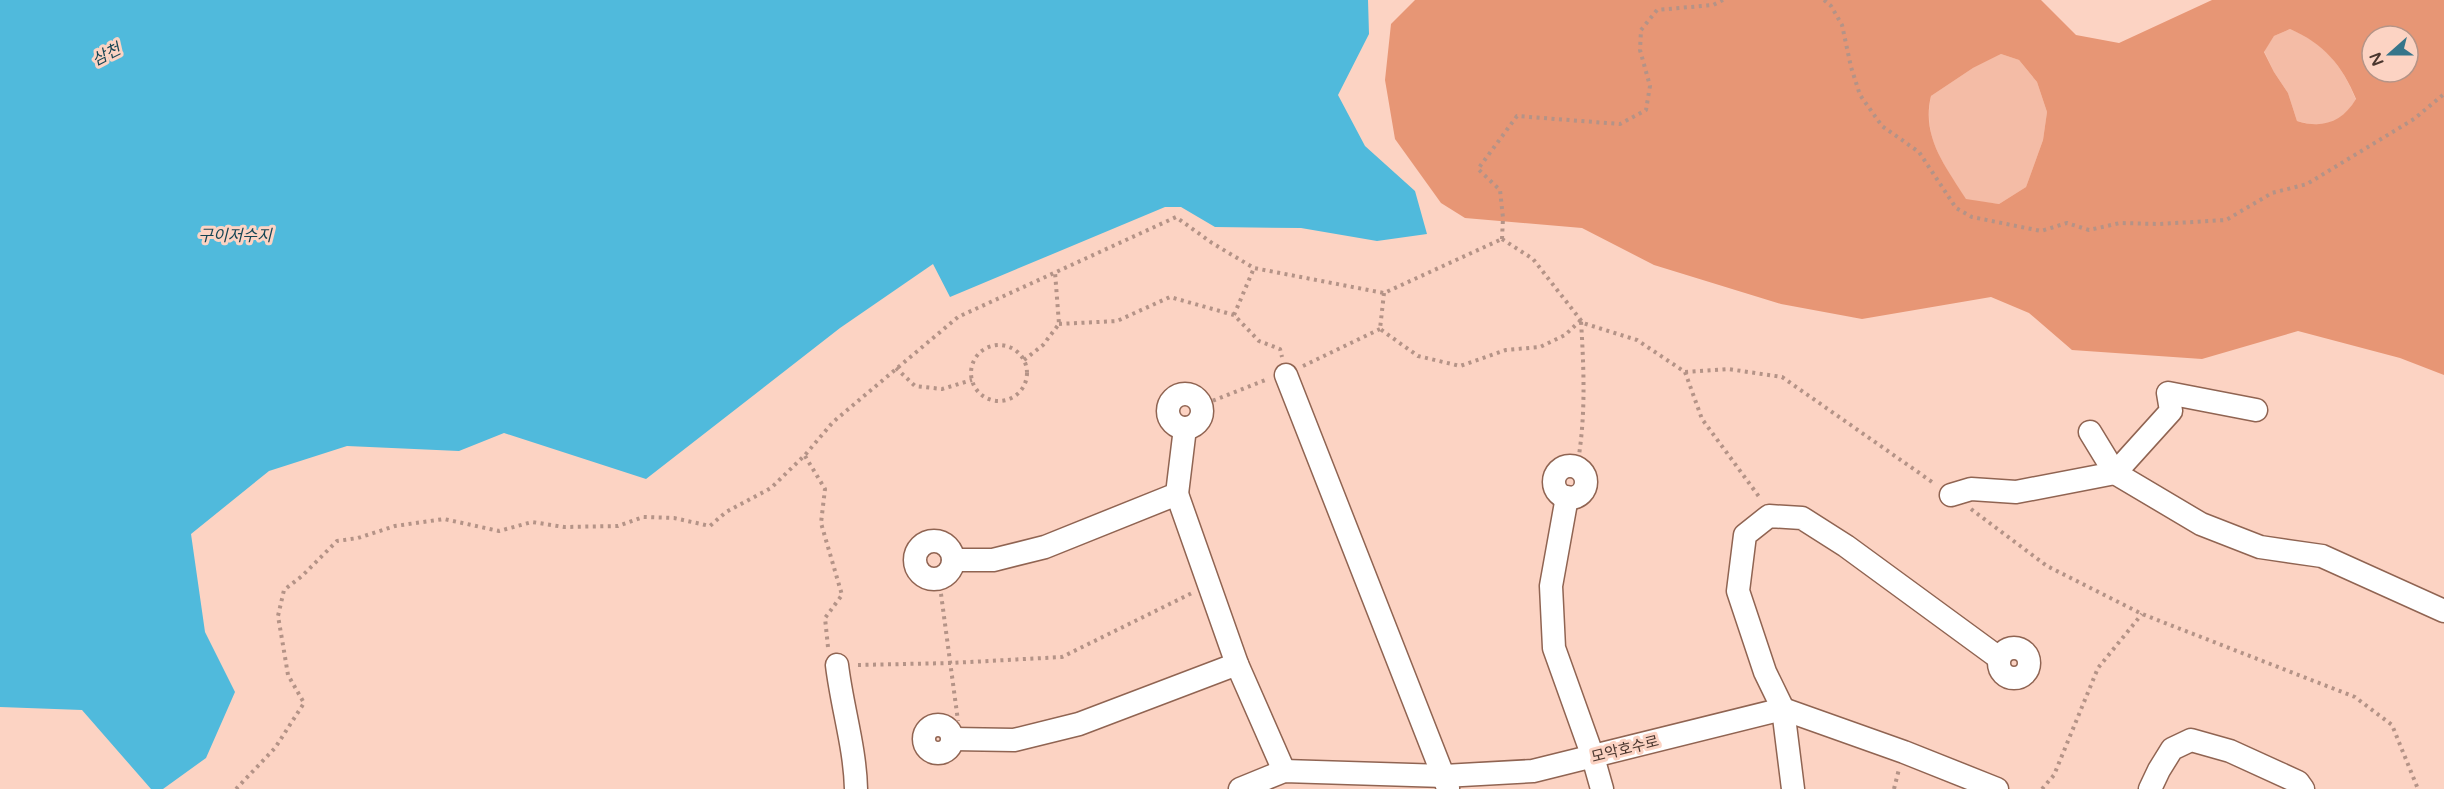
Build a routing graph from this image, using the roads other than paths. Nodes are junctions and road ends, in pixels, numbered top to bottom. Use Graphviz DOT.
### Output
graph roads {
  1 [pos="1286,375"];
  2 [pos="2256,410"];
  3 [pos="1185,428"];
  4 [pos="2090,432"];
  5 [pos="1577,467"];
  6 [pos="2115,472"];
  7 [pos="1177,494"];
  8 [pos="1951,495"];
  9 [pos="953,560"];
  10 [pos="2444,611"];
  11 [pos="1999,658"];
  12 [pos="1237,664"];
  13 [pos="837,665"];
  14 [pos="1783,709"];
  15 [pos="956,740"];
  16 [pos="1593,758"];
  17 [pos="1284,771"];
  18 [pos="1446,782"];
  19 [pos="856,789"];
  20 [pos="1240,789"];
  21 [pos="1602,789"];
  22 [pos="1792,789"];
  23 [pos="1997,789"];
  24 [pos="2150,789"];
  25 [pos="2303,789"];
  1 -- 18 [label="street"];
  2 -- 6 [label="street"];
  3 -- 3 [label="street"];
  3 -- 7 [label="street"];
  4 -- 6 [label="street"];
  5 -- 16 [label="street"];
  6 -- 8 [label="street"];
  6 -- 10 [label="street"];
  7 -- 9 [label="street"];
  7 -- 12 [label="street"];
  9 -- 9 [label="street"];
  11 -- 14 [label="street"];
  12 -- 15 [label="street"];
  12 -- 17 [label="street"];
  13 -- 19 [label="street"];
  14 -- 16 [label="street, 모악호수로"];
  14 -- 22 [label="street"];
  14 -- 23 [label="street"];
  16 -- 18 [label="street, 모악호수로"];
  16 -- 21 [label="street"];
  17 -- 18 [label="street, 모악호수로"];
  17 -- 20 [label="street, 모악호수로"];
  24 -- 25 [label="street"];
}
